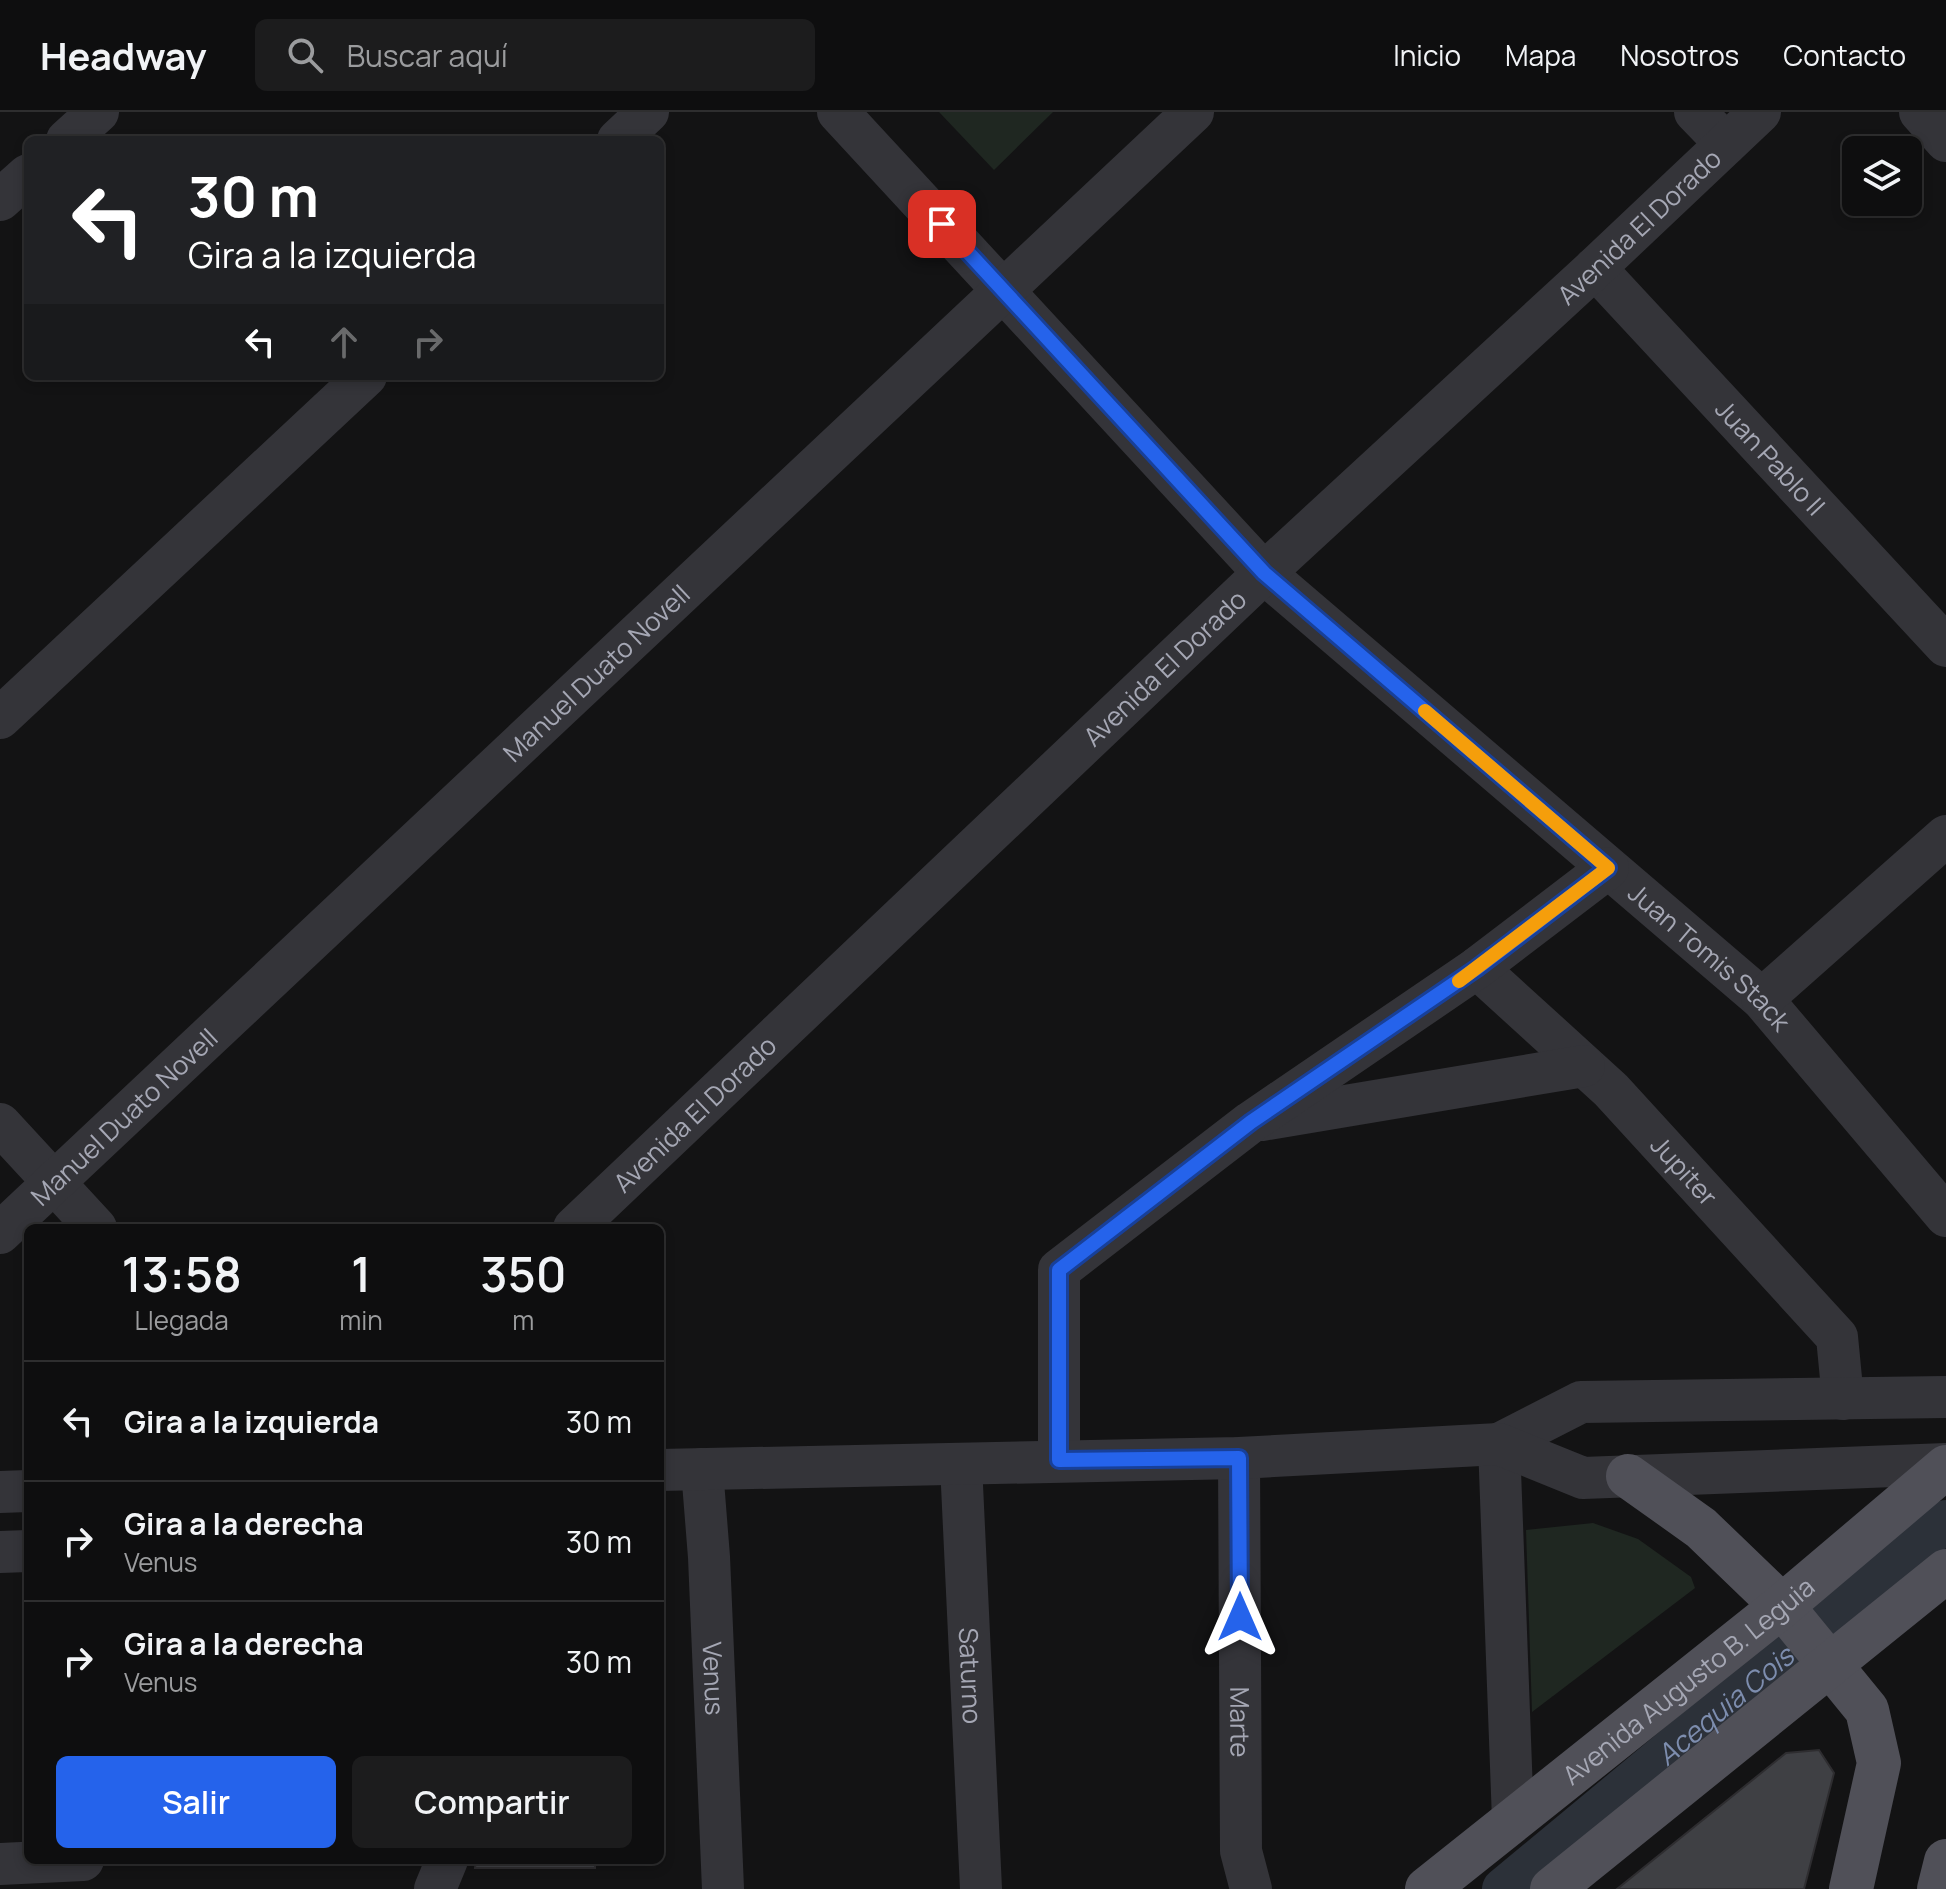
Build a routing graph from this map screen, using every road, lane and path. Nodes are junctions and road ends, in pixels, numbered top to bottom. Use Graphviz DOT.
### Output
graph roads {
  1 [pos="98,112"];
  2 [pos="648,112"];
  3 [pos="838,112"];
  4 [pos="1193,112"];
  5 [pos="1695,112"];
  6 [pos="1760,112"];
  7 [pos="1920,112"];
  8 [pos="71,136"];
  9 [pos="622,136"];
  10 [pos="1946,141"];
  11 [pos="1726,144"];
  12 [pos="24,179"];
  13 [pos="0,200"];
  14 [pos="1595,268"];
  15 [pos="1004,291"];
  16 [pos="362,380"];
  17 [pos="1264,573"];
  18 [pos="1946,646"];
  19 [pos="0,718"];
  20 [pos="1946,836"];
  21 [pos="1608,868"];
  22 [pos="1477,968"];
  23 [pos="1762,999"];
  24 [pos="1584,1066"];
  25 [pos="1251,1122"];
  26 [pos="0,1124"];
  27 [pos="54,1182"];
  28 [pos="1946,1216"];
  29 [pos="92,1224"];
  30 [pos="578,1224"];
  31 [pos="0,1233"];
  32 [pos="1946,1397"];
  33 [pos="1843,1399"];
  34 [pos="1499,1444"];
  35 [pos="1239,1458"];
  36 [pos="1059,1460"];
  37 [pos="961,1464"];
  38 [pos="1946,1465"];
  39 [pos="702,1469"];
  40 [pos="664,1470"];
  41 [pos="1628,1476"];
  42 [pos="24,1491"];
  43 [pos="0,1492"];
  44 [pos="24,1551"];
  45 [pos="0,1552"];
  46 [pos="1946,1571"];
  47 [pos="1783,1607"];
  48 [pos="1829,1664"];
  49 [pos="1513,1820"];
  50 [pos="1946,1861"];
  51 [pos="24,1863"];
  52 [pos="0,1864"];
  53 [pos="445,1864"];
  54 [pos="435,1889"];
  55 [pos="723,1889"];
  56 [pos="981,1889"];
  57 [pos="1251,1889"];
  58 [pos="1427,1889"];
  59 [pos="1552,1889"];
  60 [pos="1851,1889"];
  61 [pos="1939,1889"];
  1 -- 8 [label="street"];
  2 -- 9 [label="street"];
  3 -- 15 [label="street, Juan Tomis Stack"];
  4 -- 15 [label="street, Manuel Duato Novell"];
  5 -- 11 [label="street"];
  6 -- 11 [label="street, Avenida El Dorado"];
  7 -- 10 [label="street"];
  11 -- 14 [label="street, Avenida El Dorado"];
  12 -- 13 [label="street"];
  14 -- 17 [label="street, Avenida El Dorado"];
  14 -- 18 [label="street, Juan Pablo II"];
  15 -- 17 [label="street, Juan Tomis Stack"];
  15 -- 27 [label="street, Manuel Duato Novell"];
  16 -- 19 [label="street"];
  17 -- 21 [label="street, Juan Tomis Stack"];
  17 -- 30 [label="street, Avenida El Dorado"];
  20 -- 23 [label="street"];
  21 -- 22 [label="street"];
  21 -- 23 [label="street, Juan Tomis Stack"];
  22 -- 24 [label="street, Jupiter"];
  22 -- 25 [label="street"];
  23 -- 28 [label="street, Juan Tomis Stack"];
  24 -- 25 [label="street"];
  24 -- 33 [label="street, Jupiter"];
  25 -- 36 [label="street"];
  26 -- 27 [label="street"];
  27 -- 29 [label="street"];
  27 -- 31 [label="street, Manuel Duato Novell"];
  32 -- 33 [label="street"];
  33 -- 34 [label="street"];
  34 -- 35 [label="street"];
  34 -- 41 [label="street"];
  34 -- 49 [label="street"];
  35 -- 36 [label="street"];
  35 -- 57 [label="street, Marte"];
  36 -- 37 [label="street"];
  37 -- 39 [label="street"];
  37 -- 56 [label="street, Saturno"];
  38 -- 41 [label="street"];
  38 -- 47 [label="main road, Avenida Augusto B. Leguia"];
  39 -- 40 [label="street"];
  39 -- 55 [label="street, Venus"];
  41 -- 47 [label="main road"];
  42 -- 43 [label="street"];
  44 -- 45 [label="street"];
  46 -- 48 [label="main road"];
  47 -- 48 [label="main road"];
  47 -- 49 [label="main road, Avenida Augusto B. Leguia"];
  48 -- 59 [label="main road"];
  48 -- 60 [label="main road"];
  49 -- 58 [label="main road, Avenida Augusto B. Leguia"];
  50 -- 61 [label="main road"];
  51 -- 52 [label="street"];
  53 -- 54 [label="street"];
}
